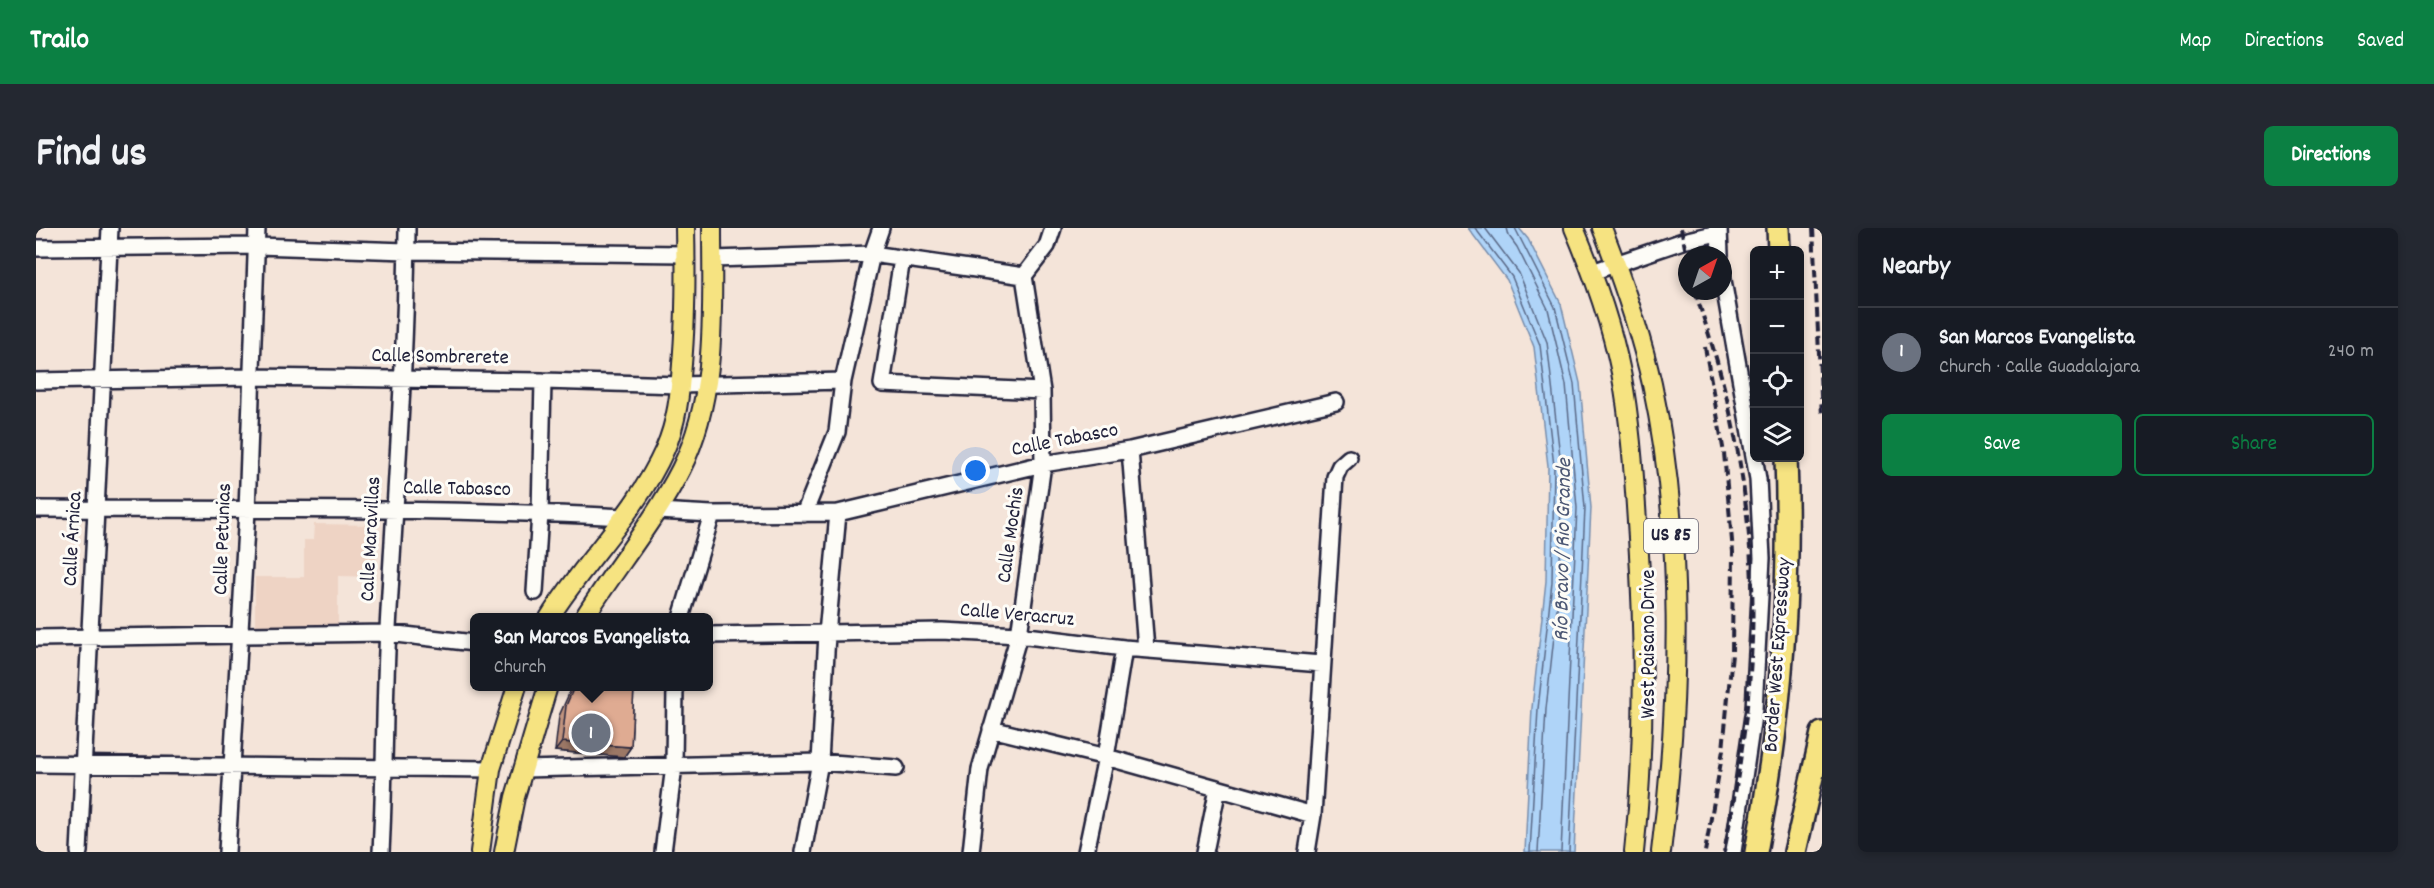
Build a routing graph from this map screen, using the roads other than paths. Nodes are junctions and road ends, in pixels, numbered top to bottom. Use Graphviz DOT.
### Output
graph roads {
  1 [pos="110,228"];
  2 [pos="257,228"];
  3 [pos="407,228"];
  4 [pos="685,228"];
  5 [pos="712,228"];
  6 [pos="881,228"];
  7 [pos="1053,228"];
  8 [pos="1574,228"];
  9 [pos="1602,228"];
  10 [pos="1778,228"];
  11 [pos="1718,230"];
  12 [pos="109,246"];
  13 [pos="258,246"];
  14 [pos="1719,246"];
  15 [pos="1779,246"];
  16 [pos="36,248"];
  17 [pos="406,251"];
  18 [pos="686,254"];
  19 [pos="872,254"];
  20 [pos="712,259"];
  21 [pos="902,259"];
  22 [pos="1616,264"];
  23 [pos="1592,272"];
  24 [pos="1024,276"];
  25 [pos="1727,300"];
  26 [pos="250,377"];
  27 [pos="403,379"];
  28 [pos="36,381"];
  29 [pos="104,381"];
  30 [pos="543,381"];
  31 [pos="843,381"];
  32 [pos="707,385"];
  33 [pos="680,386"];
  34 [pos="1042,391"];
  35 [pos="1336,402"];
  36 [pos="1130,450"];
  37 [pos="1350,458"];
  38 [pos="1786,462"];
  39 [pos="1043,464"];
  40 [pos="36,509"];
  41 [pos="96,509"];
  42 [pos="394,509"];
  43 [pos="247,511"];
  44 [pos="657,511"];
  45 [pos="540,513"];
  46 [pos="838,513"];
  47 [pos="712,514"];
  48 [pos="804,514"];
  49 [pos="624,517"];
  50 [pos="536,591"];
  51 [pos="553,613"];
  52 [pos="587,613"];
  53 [pos="682,613"];
  54 [pos="388,633"];
  55 [pos="241,634"];
  56 [pos="827,634"];
  57 [pos="713,635"];
  58 [pos="1019,635"];
  59 [pos="90,636"];
  60 [pos="36,638"];
  61 [pos="470,643"];
  62 [pos="1124,648"];
  63 [pos="1146,649"];
  64 [pos="1322,664"];
  65 [pos="516,691"];
  66 [pos="547,691"];
  67 [pos="675,691"];
  68 [pos="991,729"];
  69 [pos="1822,733"];
  70 [pos="1106,757"];
  71 [pos="820,762"];
  72 [pos="36,764"];
  73 [pos="85,765"];
  74 [pos="233,766"];
  75 [pos="674,766"];
  76 [pos="386,768"];
  77 [pos="896,768"];
  78 [pos="491,769"];
  79 [pos="523,769"];
  80 [pos="1218,788"];
  81 [pos="1312,815"];
  82 [pos="79,852"];
  83 [pos="227,852"];
  84 [pos="381,852"];
  85 [pos="480,852"];
  86 [pos="504,852"];
  87 [pos="663,852"];
  88 [pos="803,852"];
  89 [pos="971,852"];
  90 [pos="1086,852"];
  91 [pos="1205,852"];
  92 [pos="1307,852"];
  93 [pos="1634,852"];
  94 [pos="1661,852"];
  95 [pos="1733,852"];
  96 [pos="1756,852"];
  97 [pos="1795,852"];
  1 -- 12 [label="street, Calle Árnica"];
  2 -- 13 [label="street, Calle Petunias"];
  3 -- 17 [label="street, Calle Maravillas"];
  4 -- 18 [label="main road"];
  5 -- 20 [label="main road"];
  6 -- 19 [label="street"];
  7 -- 24 [label="street"];
  8 -- 23 [label="main road, West Paisano Drive / US 85"];
  9 -- 22 [label="main road, West Paisano Drive / US 85"];
  10 -- 15 [label="highway"];
  11 -- 14 [label="street"];
  11 -- 22 [label="street"];
  12 -- 13 [label="street"];
  12 -- 16 [label="street"];
  12 -- 29 [label="street, Calle Árnica"];
  13 -- 17 [label="street"];
  13 -- 26 [label="street, Calle Petunias"];
  17 -- 18 [label="street"];
  17 -- 27 [label="street, Calle Maravillas"];
  18 -- 33 [label="main road"];
  19 -- 20 [label="street"];
  19 -- 21 [label="street"];
  19 -- 31 [label="street"];
  20 -- 32 [label="main road"];
  21 -- 24 [label="street"];
  21 -- 34 [label="street"];
  22 -- 23 [label="street"];
  22 -- 94 [label="main road, West Paisano Drive / US 85"];
  23 -- 93 [label="main road, West Paisano Drive / US 85"];
  24 -- 34 [label="street, Calle Mochis"];
  25 -- 95 [label="street"];
  26 -- 27 [label="street, Calle Sombrerete"];
  26 -- 29 [label="street, Calle Sombrerete"];
  26 -- 43 [label="street, Calle Petunias"];
  27 -- 30 [label="street, Calle Sombrerete"];
  27 -- 42 [label="street, Calle Maravillas"];
  28 -- 29 [label="street, Calle Sombrerete"];
  29 -- 41 [label="street, Calle Árnica"];
  30 -- 33 [label="street, Calle Sombrerete"];
  30 -- 45 [label="street"];
  31 -- 32 [label="street, Calle Sombrerete"];
  31 -- 48 [label="street"];
  32 -- 33 [label="street, Calle Sombrerete"];
  32 -- 44 [label="main road"];
  33 -- 49 [label="main road"];
  34 -- 39 [label="street, Calle Mochis"];
  35 -- 36 [label="street, Calle Tabasco"];
  36 -- 39 [label="street, Calle Tabasco"];
  36 -- 63 [label="street"];
  37 -- 64 [label="street"];
  38 -- 96 [label="highway, Border West Expressway"];
  39 -- 46 [label="street, Calle Tabasco"];
  39 -- 58 [label="street, Calle Mochis"];
  40 -- 41 [label="street, Calle Tabasco"];
  41 -- 43 [label="street, Calle Tabasco"];
  41 -- 59 [label="street, Calle Árnica"];
  42 -- 43 [label="street, Calle Tabasco"];
  42 -- 45 [label="street, Calle Tabasco"];
  42 -- 54 [label="street, Calle Maravillas"];
  43 -- 55 [label="street, Calle Petunias"];
  44 -- 47 [label="street, Calle Tabasco"];
  44 -- 52 [label="main road"];
  45 -- 49 [label="street, Calle Tabasco"];
  45 -- 50 [label="street"];
  46 -- 48 [label="street, Calle Tabasco"];
  46 -- 56 [label="street"];
  47 -- 48 [label="street, Calle Tabasco"];
  47 -- 53 [label="street"];
  49 -- 51 [label="main road"];
  54 -- 55 [label="street"];
  54 -- 61 [label="street"];
  54 -- 76 [label="street, Calle Maravillas"];
  55 -- 59 [label="street"];
  55 -- 74 [label="street, Calle Petunias"];
  56 -- 57 [label="street, Calle Veracruz"];
  56 -- 58 [label="street, Calle Veracruz"];
  56 -- 71 [label="street"];
  58 -- 62 [label="street, Calle Veracruz"];
  58 -- 68 [label="street, Calle Mochis"];
  59 -- 60 [label="street"];
  59 -- 73 [label="street, Calle Árnica"];
  62 -- 63 [label="street, Calle Veracruz"];
  62 -- 70 [label="street"];
  63 -- 64 [label="street, Calle Veracruz"];
  64 -- 81 [label="street"];
  65 -- 78 [label="main road"];
  66 -- 79 [label="main road"];
  67 -- 75 [label="street"];
  68 -- 70 [label="street"];
  68 -- 89 [label="street, Calle Mochis"];
  69 -- 97 [label="highway"];
  70 -- 80 [label="street"];
  70 -- 90 [label="street"];
  71 -- 75 [label="street"];
  71 -- 77 [label="street"];
  71 -- 88 [label="street"];
  72 -- 73 [label="street"];
  73 -- 74 [label="street"];
  73 -- 82 [label="street, Calle Árnica"];
  74 -- 76 [label="street"];
  74 -- 83 [label="street, Calle Petunias"];
  75 -- 79 [label="street"];
  75 -- 87 [label="street"];
  76 -- 78 [label="street"];
  76 -- 84 [label="street, Calle Maravillas"];
  78 -- 85 [label="main road"];
  79 -- 86 [label="main road"];
  80 -- 81 [label="street"];
  80 -- 91 [label="street"];
  81 -- 92 [label="street"];
}
